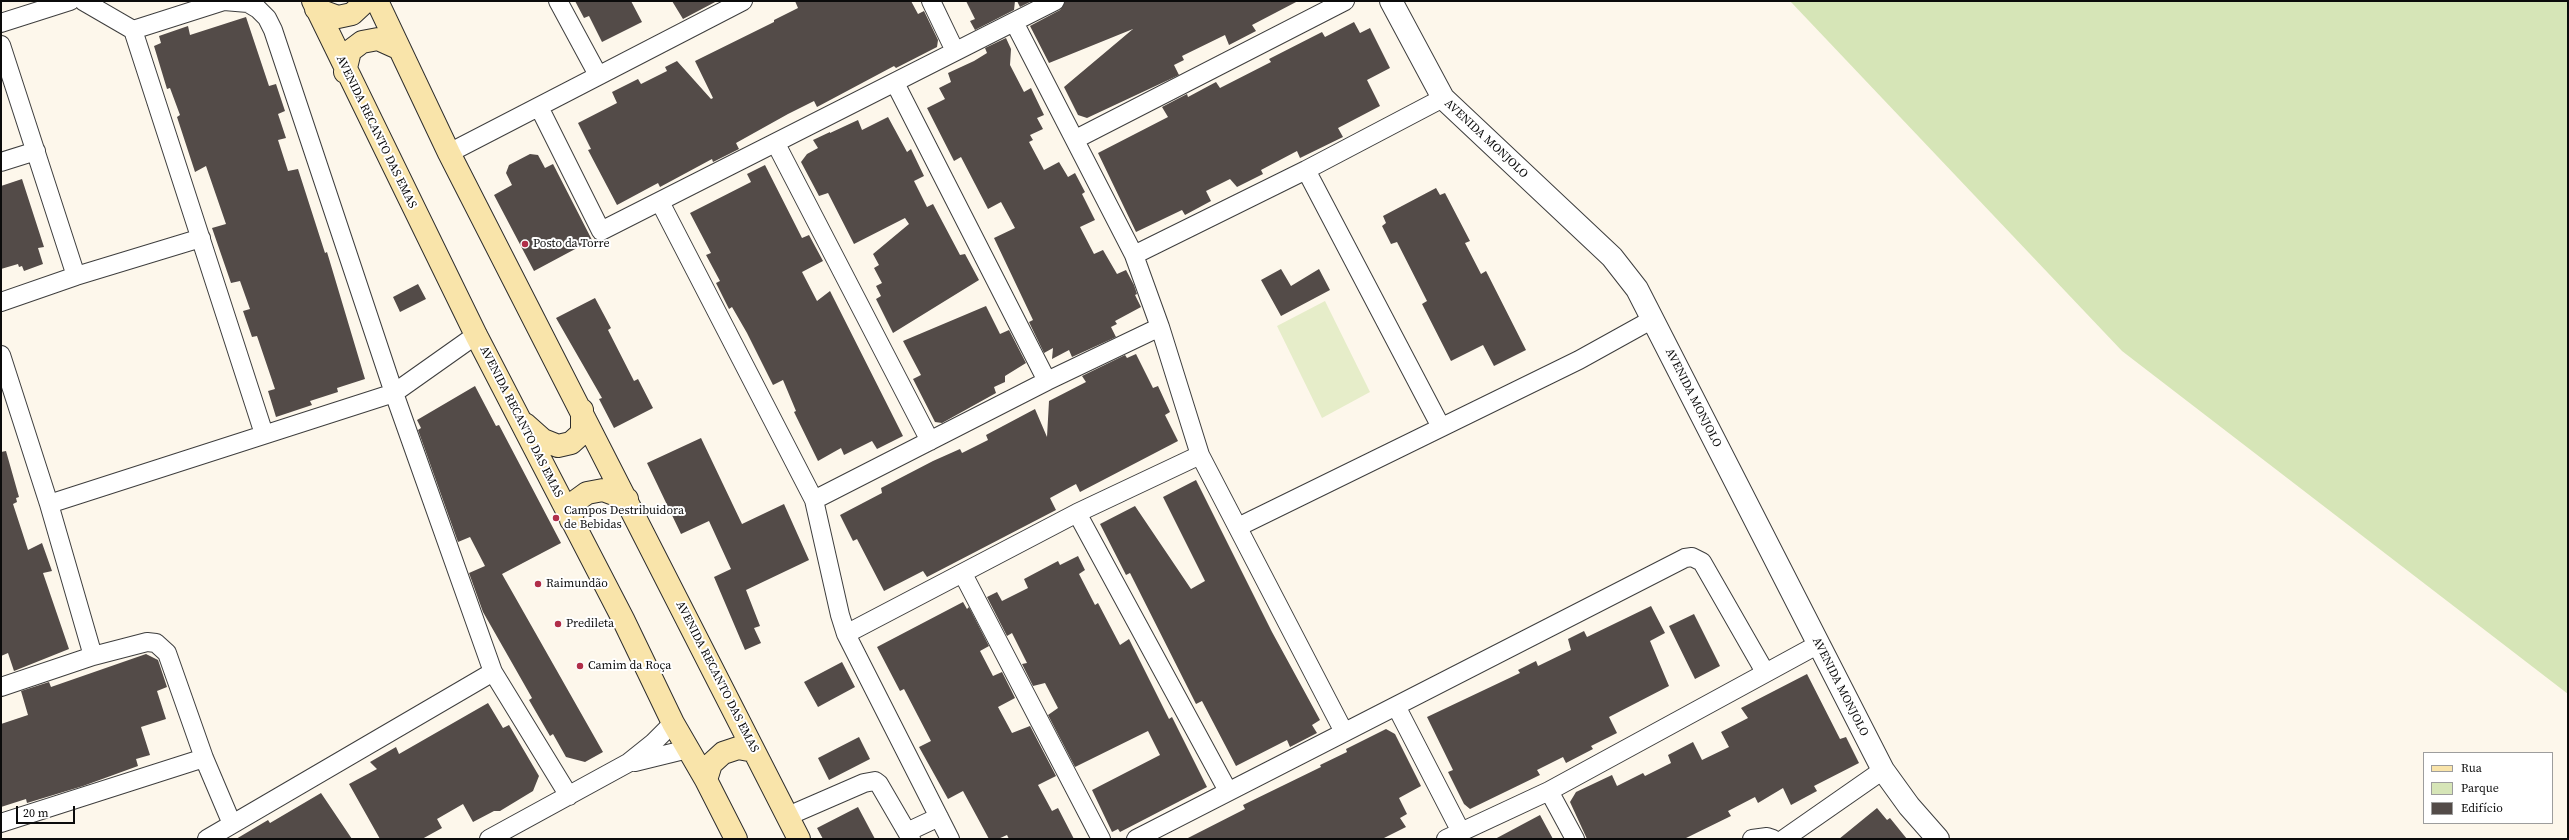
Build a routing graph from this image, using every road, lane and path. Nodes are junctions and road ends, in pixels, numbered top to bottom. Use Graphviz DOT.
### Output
graph roads {
  1 [pos="70,1"];
  2 [pos="83,1"];
  3 [pos="366,1"];
  4 [pos="376,1"];
  5 [pos="558,1"];
  6 [pos="743,1"];
  7 [pos="931,1"];
  8 [pos="1055,1"];
  9 [pos="1345,1"];
  10 [pos="1391,1"];
  11 [pos="314,5"];
  12 [pos="1322,6"];
  13 [pos="1014,22"];
  14 [pos="1,23"];
  15 [pos="133,30"];
  16 [pos="1,45"];
  17 [pos="398,48"];
  18 [pos="954,51"];
  19 [pos="345,72"];
  20 [pos="598,75"];
  21 [pos="895,83"];
  22 [pos="1443,98"];
  23 [pos="539,107"];
  24 [pos="1076,139"];
  25 [pos="776,144"];
  26 [pos="36,151"];
  27 [pos="449,152"];
  28 [pos="1,162"];
  29 [pos="1306,170"];
  30 [pos="660,202"];
  31 [pos="201,238"];
  32 [pos="1134,255"];
  33 [pos="76,276"];
  34 [pos="1,302"];
  35 [pos="1653,319"];
  36 [pos="1160,327"];
  37 [pos="476,335"];
  38 [pos="1,355"];
  39 [pos="1047,381"];
  40 [pos="394,393"];
  41 [pos="582,410"];
  42 [pos="519,420"];
  43 [pos="1441,427"];
  44 [pos="264,434"];
  45 [pos="930,441"];
  46 [pos="1200,455"];
  47 [pos="627,499"];
  48 [pos="814,500"];
  49 [pos="49,504"];
  50 [pos="1077,513"];
  51 [pos="571,520"];
  52 [pos="1238,528"];
  53 [pos="964,574"];
  54 [pos="846,634"];
  55 [pos="1817,645"];
  56 [pos="93,656"];
  57 [pos="493,672"];
  58 [pos="1765,672"];
  59 [pos="1,687"];
  60 [pos="1396,706"];
  61 [pos="673,723"];
  62 [pos="1344,732"];
  63 [pos="688,749"];
  64 [pos="754,751"];
  65 [pos="204,758"];
  66 [pos="628,763"];
  67 [pos="1882,770"];
  68 [pos="706,780"];
  69 [pos="1228,791"];
  70 [pos="1549,791"];
  71 [pos="569,796"];
  72 [pos="788,816"];
  73 [pos="939,817"];
  74 [pos="1,823"];
  75 [pos="232,824"];
  76 [pos="1453,835"];
  77 [pos="909,836"];
  78 [pos="496,837"];
  79 [pos="207,839"];
  80 [pos="736,839"];
  81 [pos="800,839"];
  82 [pos="950,839"];
  83 [pos="1101,839"];
  84 [pos="1136,839"];
  85 [pos="1574,839"];
  86 [pos="1752,839"];
  87 [pos="1773,839"];
  88 [pos="1784,839"];
  89 [pos="1938,839"];
  1 -- 14 [label="street"];
  2 -- 15 [label="street"];
  3 -- 11 [label="main road"];
  4 -- 17 [label="main road, AVENIDA RECANTO DAS EMAS"];
  5 -- 20 [label="street"];
  6 -- 20 [label="street"];
  7 -- 18 [label="street"];
  8 -- 13 [label="street"];
  9 -- 12 [label="street"];
  10 -- 22 [label="street, AVENIDA MONJOLO"];
  11 -- 19 [label="main road, AVENIDA RECANTO DAS EMAS"];
  12 -- 24 [label="street"];
  13 -- 18 [label="street"];
  13 -- 24 [label="street"];
  15 -- 31 [label="street"];
  15 -- 40 [label="street"];
  16 -- 26 [label="street"];
  17 -- 19 [label="main road"];
  17 -- 27 [label="main road, AVENIDA RECANTO DAS EMAS"];
  18 -- 21 [label="street"];
  19 -- 37 [label="main road, AVENIDA RECANTO DAS EMAS"];
  20 -- 23 [label="street"];
  21 -- 25 [label="street"];
  21 -- 39 [label="street"];
  22 -- 29 [label="street"];
  22 -- 35 [label="street, AVENIDA MONJOLO"];
  23 -- 27 [label="street"];
  23 -- 30 [label="street"];
  24 -- 32 [label="street"];
  25 -- 30 [label="street"];
  25 -- 45 [label="street"];
  26 -- 28 [label="street"];
  26 -- 33 [label="street"];
  27 -- 41 [label="main road, AVENIDA RECANTO DAS EMAS"];
  29 -- 32 [label="street"];
  29 -- 43 [label="street"];
  30 -- 48 [label="street"];
  31 -- 33 [label="street"];
  31 -- 44 [label="street"];
  32 -- 36 [label="street"];
  33 -- 34 [label="street"];
  35 -- 43 [label="street"];
  35 -- 55 [label="street, AVENIDA MONJOLO"];
  36 -- 39 [label="street"];
  36 -- 46 [label="street"];
  37 -- 40 [label="street"];
  37 -- 42 [label="main road, AVENIDA RECANTO DAS EMAS"];
  38 -- 49 [label="street"];
  39 -- 45 [label="street"];
  40 -- 44 [label="street"];
  40 -- 57 [label="street"];
  41 -- 42 [label="main road"];
  41 -- 47 [label="main road, AVENIDA RECANTO DAS EMAS"];
  42 -- 51 [label="main road, AVENIDA RECANTO DAS EMAS"];
  43 -- 52 [label="street"];
  44 -- 49 [label="street"];
  45 -- 48 [label="street"];
  46 -- 50 [label="street"];
  46 -- 52 [label="street"];
  47 -- 51 [label="main road"];
  47 -- 64 [label="main road, AVENIDA RECANTO DAS EMAS"];
  48 -- 54 [label="street"];
  49 -- 56 [label="street"];
  50 -- 53 [label="street"];
  50 -- 69 [label="street"];
  51 -- 61 [label="main road, AVENIDA RECANTO DAS EMAS"];
  52 -- 62 [label="street"];
  53 -- 54 [label="street"];
  53 -- 83 [label="street"];
  54 -- 73 [label="street"];
  55 -- 58 [label="street"];
  55 -- 67 [label="street, AVENIDA MONJOLO"];
  56 -- 59 [label="street"];
  56 -- 65 [label="street"];
  57 -- 71 [label="street"];
  57 -- 75 [label="street"];
  58 -- 60 [label="street"];
  58 -- 70 [label="street"];
  60 -- 62 [label="street"];
  60 -- 76 [label="street"];
  61 -- 63 [label="main road, AVENIDA RECANTO DAS EMAS"];
  61 -- 66 [label="street"];
  62 -- 69 [label="street"];
  63 -- 66 [label="street"];
  63 -- 68 [label="main road, AVENIDA RECANTO DAS EMAS"];
  64 -- 68 [label="main road"];
  64 -- 72 [label="main road, AVENIDA RECANTO DAS EMAS"];
  65 -- 74 [label="street"];
  65 -- 75 [label="street"];
  66 -- 71 [label="street"];
  67 -- 88 [label="street"];
  67 -- 89 [label="street, AVENIDA MONJOLO"];
  68 -- 80 [label="main road, AVENIDA RECANTO DAS EMAS"];
  69 -- 84 [label="street"];
  70 -- 76 [label="street"];
  70 -- 85 [label="street"];
  71 -- 78 [label="street"];
  72 -- 77 [label="street"];
  72 -- 81 [label="main road, AVENIDA RECANTO DAS EMAS"];
  73 -- 77 [label="street"];
  73 -- 82 [label="street"];
  75 -- 79 [label="street"];
  86 -- 87 [label="street"];
}
